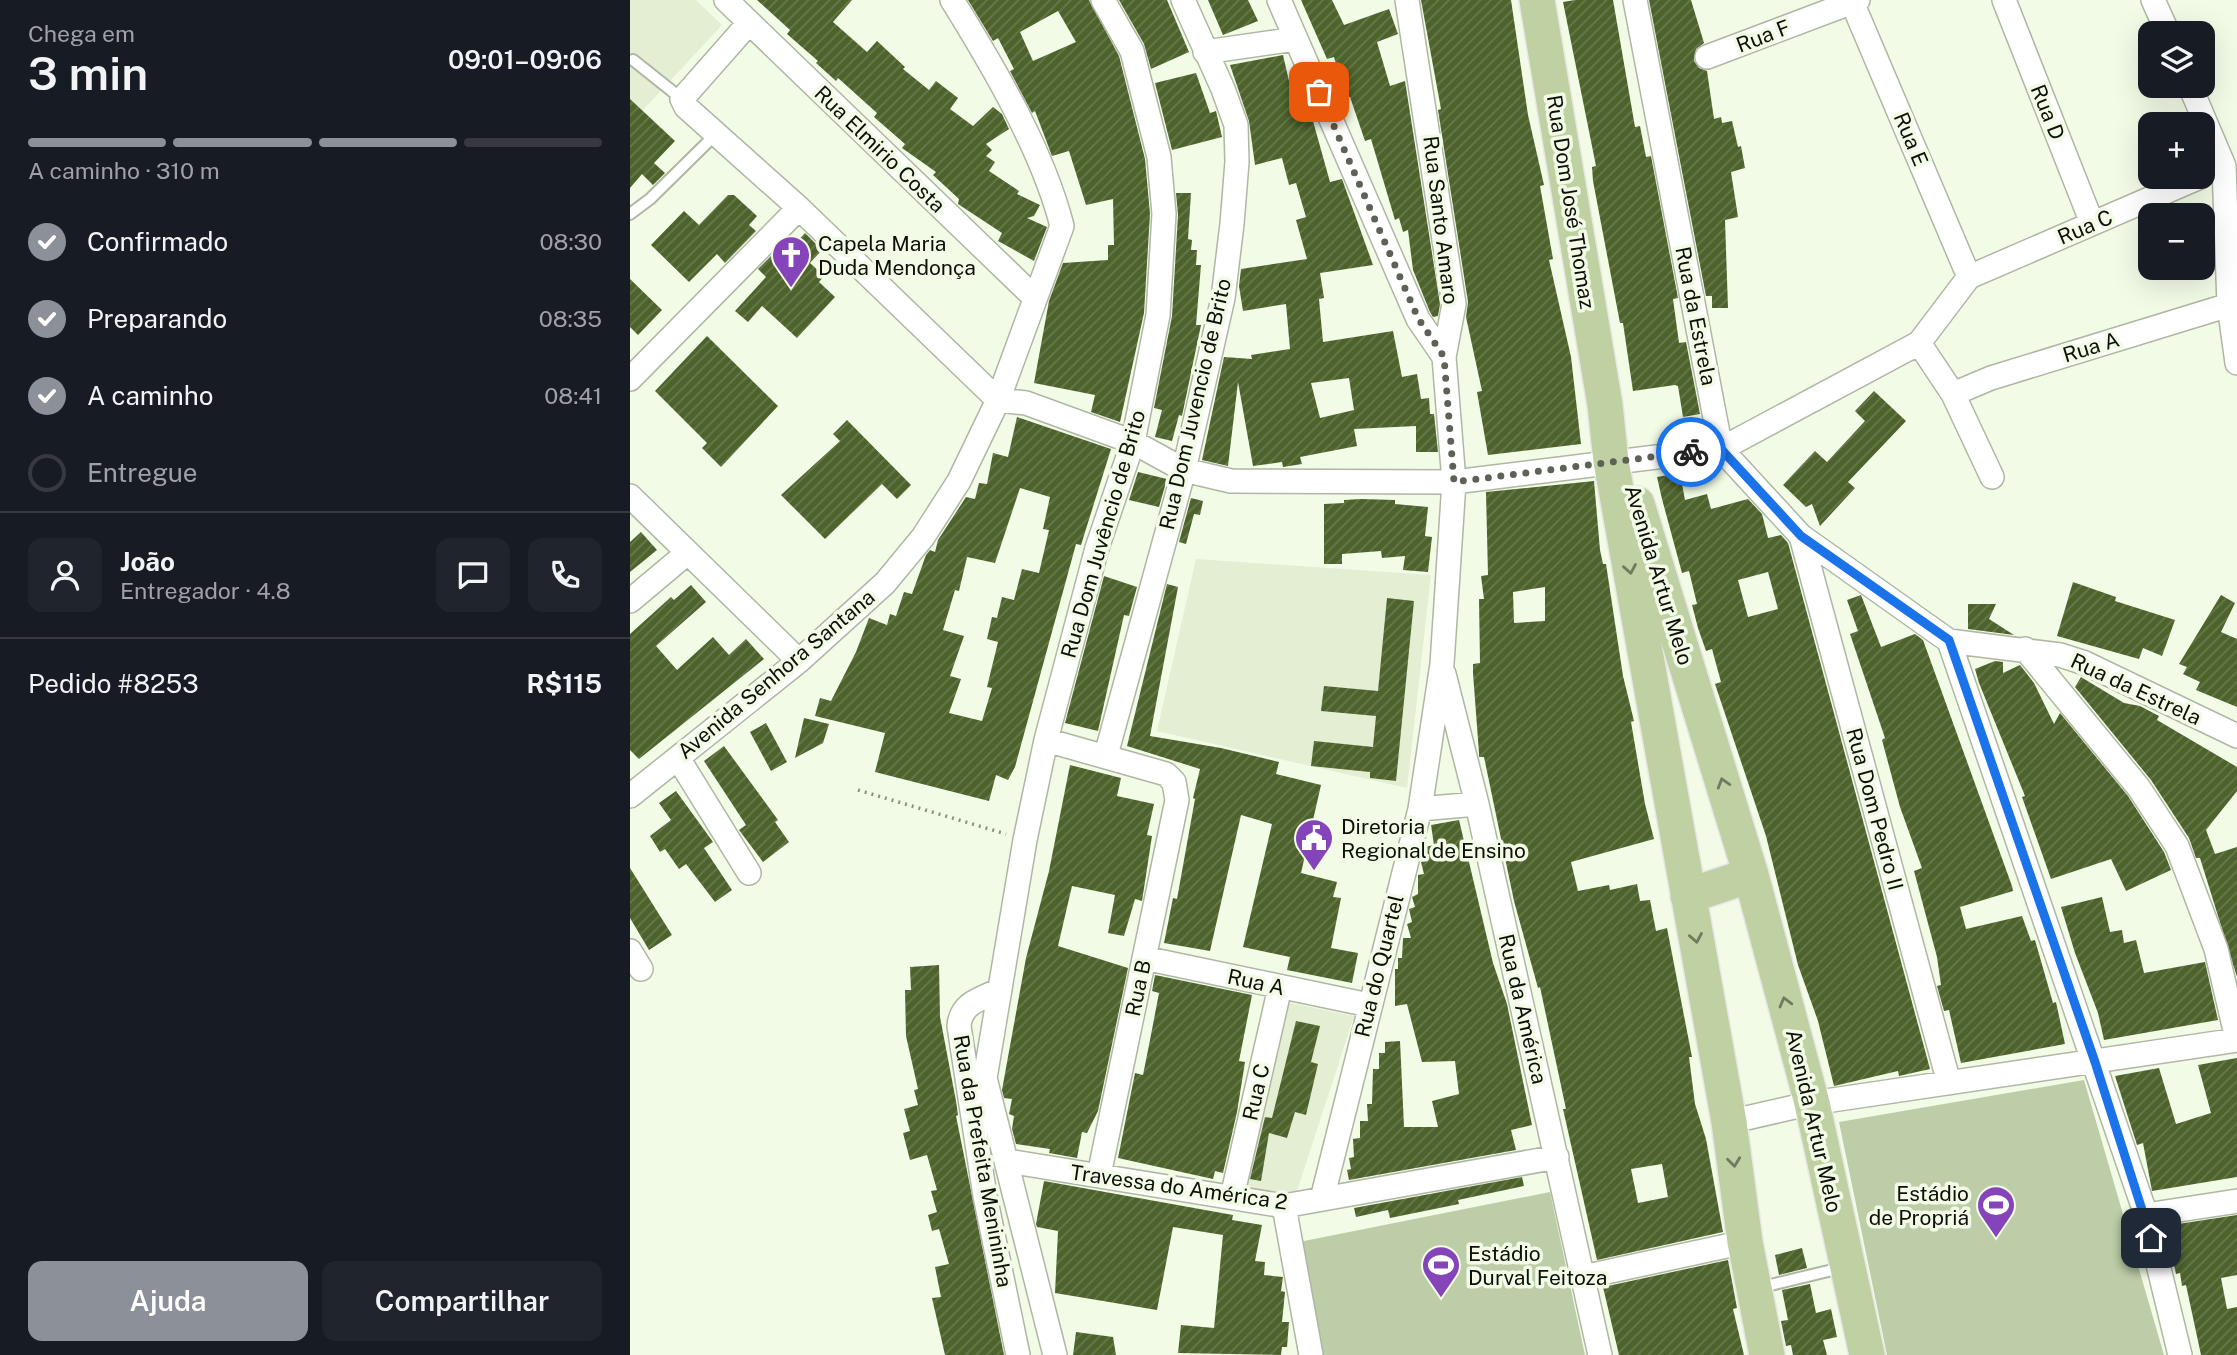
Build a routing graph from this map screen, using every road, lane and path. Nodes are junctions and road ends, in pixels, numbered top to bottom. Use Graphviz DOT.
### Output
graph roads {
  1 [pos="726,0"];
  2 [pos="952,0"];
  3 [pos="1103,0"];
  4 [pos="1183,0"];
  5 [pos="1279,0"];
  6 [pos="1407,0"];
  7 [pos="1537,0"];
  8 [pos="1635,0"];
  9 [pos="2004,0"];
  10 [pos="2153,0"];
  11 [pos="1855,1"];
  12 [pos="2163,21"];
  13 [pos="749,23"];
  14 [pos="1296,39"];
  15 [pos="1205,52"];
  16 [pos="1707,57"];
  17 [pos="633,60"];
  18 [pos="682,99"];
  19 [pos="717,134"];
  20 [pos="2172,189"];
  21 [pos="2212,189"];
  22 [pos="799,208"];
  23 [pos="630,214"];
  24 [pos="2092,223"];
  25 [pos="1969,277"];
  26 [pos="1035,298"];
  27 [pos="2230,305"];
  28 [pos="1919,343"];
  29 [pos="1444,357"];
  30 [pos="2237,363"];
  31 [pos="630,379"];
  32 [pos="1953,394"];
  33 [pos="998,400"];
  34 [pos="1605,405"];
  35 [pos="1133,442"];
  36 [pos="1721,449"];
  37 [pos="1617,461"];
  38 [pos="1184,471"];
  39 [pos="1992,477"];
  40 [pos="1454,482"];
  41 [pos="630,496"];
  42 [pos="1801,536"];
  43 [pos="686,554"];
  44 [pos="630,601"];
  45 [pos="1949,640"];
  46 [pos="2025,649"];
  47 [pos="799,661"];
  48 [pos="1442,664"];
  49 [pos="2237,736"];
  50 [pos="1046,740"];
  51 [pos="1106,755"];
  52 [pos="678,758"];
  53 [pos="858,790"];
  54 [pos="630,796"];
  55 [pos="1477,804"];
  56 [pos="1420,809"];
  57 [pos="1025,839"];
  58 [pos="749,873"];
  59 [pos="1751,874"];
  60 [pos="1688,896"];
  61 [pos="1144,958"];
  62 [pos="1280,987"];
  63 [pos="1000,990"];
  64 [pos="1369,1005"];
  65 [pos="2237,1039"];
  66 [pos="2095,1062"];
  67 [pos="975,1081"];
  68 [pos="1949,1083"];
  69 [pos="1812,1103"];
  70 [pos="1729,1122"];
  71 [pos="1557,1157"];
  72 [pos="1008,1161"];
  73 [pos="1098,1175"];
  74 [pos="1233,1197"];
  75 [pos="1322,1199"];
  76 [pos="2237,1201"];
  77 [pos="1284,1206"];
  78 [pos="2146,1215"];
  79 [pos="1745,1242"];
  80 [pos="1848,1266"];
  81 [pos="1583,1277"];
  82 [pos="1754,1289"];
  83 [pos="1018,1355"];
  84 [pos="1055,1355"];
  85 [pos="1311,1355"];
  86 [pos="1600,1355"];
  87 [pos="1767,1355"];
  88 [pos="1867,1355"];
  89 [pos="2180,1355"];
  1 -- 13 [label="street, Rua Elmirio Costa"];
  2 -- 26 [label="street, Avenida Senhora Santana"];
  3 -- 35 [label="street, Rua Dom Juvêncio de Brito"];
  4 -- 15 [label="street, Rua Dom Juvencio de Brito"];
  5 -- 14 [label="street"];
  6 -- 29 [label="street, Rua Santo Amaro"];
  7 -- 34 [label="main road, Rua Dom José Thomaz"];
  8 -- 36 [label="street, Rua da Estrela"];
  9 -- 24 [label="street, Rua D"];
  10 -- 12 [label="street"];
  11 -- 16 [label="street, Rua F"];
  11 -- 25 [label="street, Rua E"];
  13 -- 18 [label="street"];
  13 -- 26 [label="street, Rua Elmirio Costa"];
  14 -- 15 [label="street"];
  14 -- 29 [label="street"];
  15 -- 38 [label="street, Rua Dom Juvencio de Brito"];
  17 -- 18 [label="lane"];
  18 -- 19 [label="street"];
  19 -- 22 [label="street"];
  19 -- 23 [label="lane"];
  20 -- 24 [label="street, Rua C"];
  21 -- 27 [label="street"];
  22 -- 31 [label="street"];
  22 -- 33 [label="street"];
  24 -- 25 [label="street, Rua C"];
  25 -- 28 [label="street"];
  26 -- 33 [label="street, Avenida Senhora Santana"];
  27 -- 30 [label="street"];
  27 -- 32 [label="street, Rua A"];
  28 -- 32 [label="street"];
  28 -- 36 [label="street"];
  29 -- 40 [label="street, Rua Santo Amaro"];
  32 -- 39 [label="street"];
  33 -- 35 [label="street"];
  33 -- 47 [label="street, Avenida Senhora Santana"];
  34 -- 37 [label="main road, Avenida Artur Melo"];
  35 -- 38 [label="street"];
  35 -- 50 [label="street, Rua Dom Juvêncio de Brito"];
  36 -- 37 [label="street"];
  36 -- 42 [label="street, Rua da Estrela"];
  37 -- 40 [label="street"];
  59 -- 37 [label="main road, Avenida Artur Melo, one-way"];
  37 -- 60 [label="main road, Avenida Artur Melo, one-way"];
  38 -- 40 [label="street"];
  38 -- 51 [label="street, Rua Dom Juvencio de Brito"];
  40 -- 48 [label="street, Rua do Quartel"];
  41 -- 43 [label="street"];
  42 -- 45 [label="street, Rua da Estrela"];
  42 -- 68 [label="street, Rua Dom Pedro II"];
  43 -- 44 [label="street"];
  43 -- 47 [label="street"];
  45 -- 46 [label="street, Rua da Estrela"];
  45 -- 66 [label="street"];
  46 -- 49 [label="street, Rua da Estrela"];
  46 -- 65 [label="street"];
  47 -- 52 [label="street, Avenida Senhora Santana"];
  48 -- 55 [label="street, Rua da América"];
  48 -- 56 [label="street, Rua do Quartel"];
  50 -- 51 [label="street"];
  50 -- 57 [label="street, Rua Dom Juvêncio de Brito"];
  51 -- 61 [label="street, Rua B"];
  52 -- 54 [label="street, Avenida Senhora Santana"];
  52 -- 58 [label="street"];
  53 -- 57 [label="path"];
  55 -- 56 [label="street"];
  55 -- 71 [label="street, Rua da América"];
  56 -- 64 [label="street, Rua do Quartel"];
  57 -- 63 [label="street, Rua Dom Juvêncio de Brito"];
  59 -- 60 [label="main road"];
  69 -- 59 [label="main road, Avenida Artur Melo, one-way"];
  60 -- 70 [label="main road, Avenida Artur Melo, one-way"];
  61 -- 62 [label="street, Rua A"];
  61 -- 73 [label="street, Rua B"];
  62 -- 64 [label="street, Rua A"];
  62 -- 74 [label="street, Rua C"];
  63 -- 67 [label="street, Rua Dom Juvêncio de Brito"];
  63 -- 67 [label="street, Rua da Prefeita Menininha"];
  64 -- 75 [label="street, Rua do Quartel"];
  65 -- 66 [label="street"];
  66 -- 68 [label="street"];
  66 -- 78 [label="street"];
  67 -- 72 [label="street"];
  67 -- 83 [label="street, Rua da Prefeita Menininha"];
  68 -- 69 [label="street"];
  69 -- 70 [label="street"];
  69 -- 80 [label="main road, Avenida Artur Melo"];
  70 -- 79 [label="main road, Avenida Artur Melo, one-way"];
  71 -- 75 [label="street, Travessa do América 2"];
  71 -- 81 [label="street, Rua da América"];
  72 -- 73 [label="street, Travessa do América 2"];
  72 -- 84 [label="street"];
  73 -- 74 [label="street, Travessa do América 2"];
  74 -- 77 [label="street, Travessa do América 2"];
  75 -- 77 [label="street, Travessa do América 2"];
  76 -- 78 [label="street"];
  77 -- 85 [label="street"];
  78 -- 89 [label="street"];
  79 -- 81 [label="street"];
  79 -- 82 [label="main road, Avenida Artur Melo"];
  80 -- 82 [label="lane"];
  80 -- 88 [label="main road, Avenida Artur Melo"];
  81 -- 86 [label="street, Rua da América"];
  82 -- 87 [label="main road, Avenida Artur Melo"];
}
